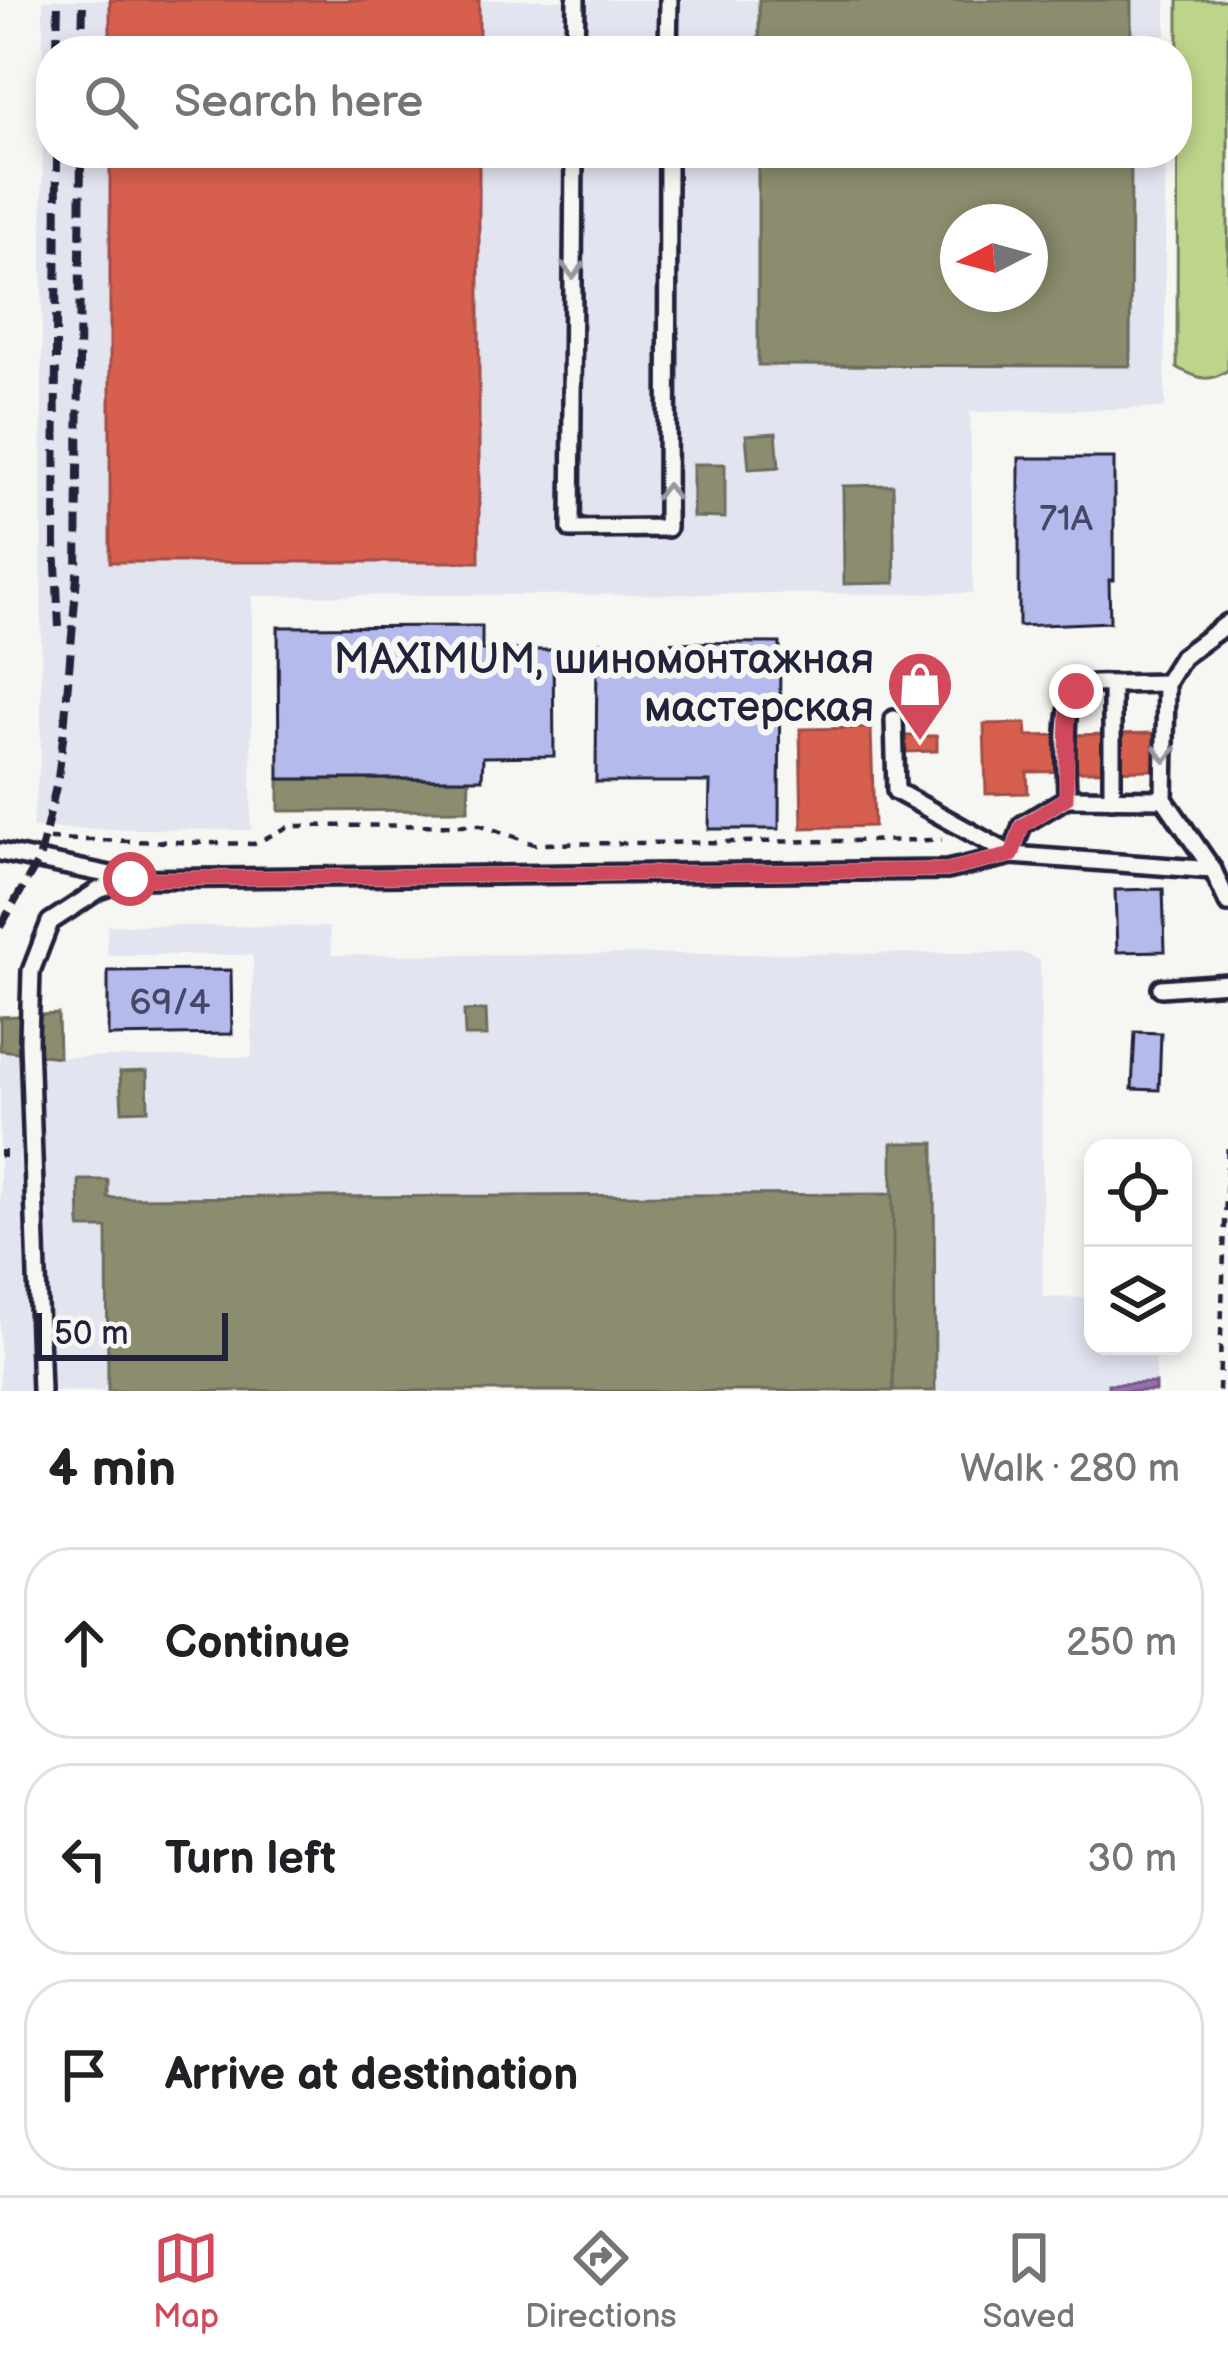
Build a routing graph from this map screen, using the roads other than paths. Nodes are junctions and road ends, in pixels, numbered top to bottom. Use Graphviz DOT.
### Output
graph roads {
  1 [pos="576,0"];
  2 [pos="669,0"];
  3 [pos="575,36"];
  4 [pos="668,36"];
  5 [pos="574,168"];
  6 [pos="668,168"];
  7 [pos="1228,623"];
  8 [pos="1166,683"];
  9 [pos="1112,684"];
  10 [pos="894,719"];
  11 [pos="1066,798"];
  12 [pos="1112,799"];
  13 [pos="1164,800"];
  14 [pos="0,852"];
  15 [pos="1012,855"];
  16 [pos="1213,870"];
  17 [pos="130,879"];
  18 [pos="1228,903"];
  19 [pos="1228,982"];
  20 [pos="1161,988"];
  21 [pos="41,1391"];
  1 -- 3 [label="lane"];
  2 -- 4 [label="lane"];
  5 -- 6 [label="lane, one-way"];
  7 -- 8 [label="lane"];
  8 -- 9 [label="lane"];
  8 -- 13 [label="lane, one-way"];
  9 -- 11 [label="lane"];
  9 -- 12 [label="lane"];
  10 -- 15 [label="lane"];
  11 -- 12 [label="lane"];
  11 -- 15 [label="lane"];
  12 -- 13 [label="lane"];
  13 -- 16 [label="lane"];
  14 -- 17 [label="lane"];
  15 -- 16 [label="lane"];
  15 -- 17 [label="lane"];
  16 -- 18 [label="lane"];
  17 -- 21 [label="lane"];
  19 -- 20 [label="lane"];
}
